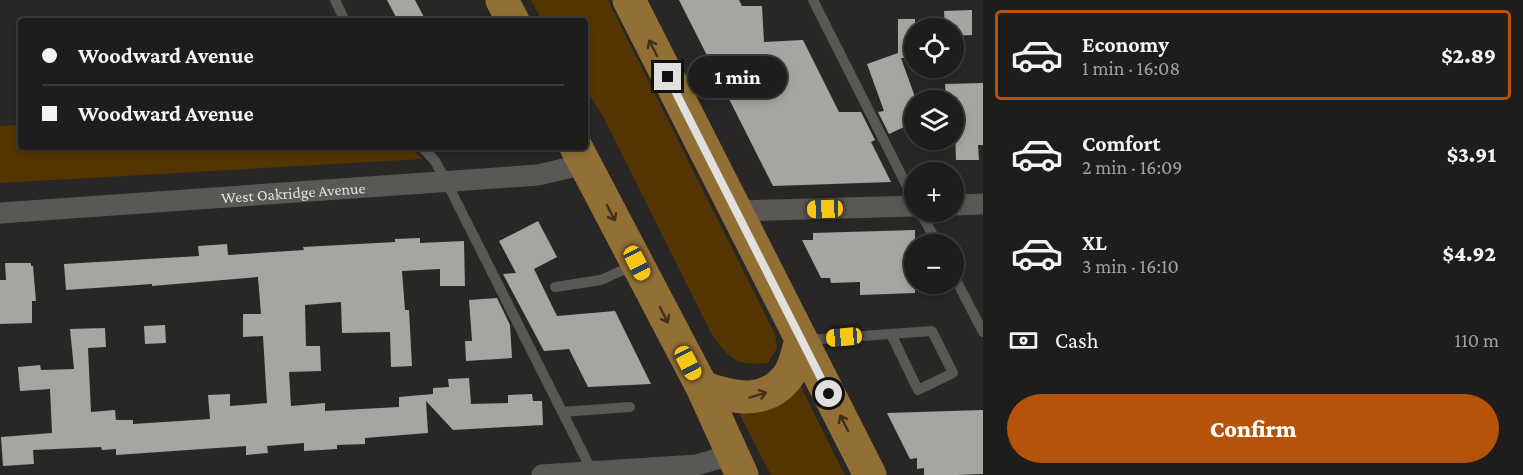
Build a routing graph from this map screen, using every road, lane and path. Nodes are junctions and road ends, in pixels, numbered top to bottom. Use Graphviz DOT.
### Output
graph roads {
  1 [pos="334,0"];
  2 [pos="502,0"];
  3 [pos="629,0"];
  4 [pos="813,0"];
  5 [pos="343,18"];
  6 [pos="511,18"];
  7 [pos="425,150"];
  8 [pos="580,155"];
  9 [pos="904,180"];
  10 [pos="446,181"];
  11 [pos="983,204"];
  12 [pos="964,205"];
  13 [pos="904,206"];
  14 [pos="736,211"];
  15 [pos="0,213"];
  16 [pos="637,263"];
  17 [pos="555,287"];
  18 [pos="963,294"];
  19 [pos="983,332"];
  20 [pos="891,334"];
  21 [pos="801,341"];
  22 [pos="702,387"];
  23 [pos="630,407"];
  24 [pos="562,412"];
  25 [pos="736,465"];
  26 [pos="593,473"];
  27 [pos="542,475"];
  28 [pos="870,475"];
  1 -- 5 [label="lane"];
  2 -- 6 [label="main road"];
  14 -- 3 [label="main road, one-way"];
  4 -- 9 [label="lane"];
  7 -- 10 [label="lane"];
  8 -- 10 [label="street, West Oakridge Avenue"];
  8 -- 16 [label="main road, one-way"];
  10 -- 15 [label="street, West Oakridge Avenue"];
  10 -- 24 [label="lane"];
  11 -- 12 [label="street"];
  13 -- 14 [label="street"];
  14 -- 21 [label="main road"];
  16 -- 17 [label="lane"];
  16 -- 22 [label="main road, one-way"];
  18 -- 19 [label="lane"];
  20 -- 20 [label="lane"];
  20 -- 21 [label="lane"];
  22 -- 21 [label="main road, one-way"];
  28 -- 21 [label="main road, one-way"];
  22 -- 25 [label="main road"];
  23 -- 24 [label="lane"];
  24 -- 26 [label="lane"];
  25 -- 26 [label="street"];
  26 -- 27 [label="street"];
}
